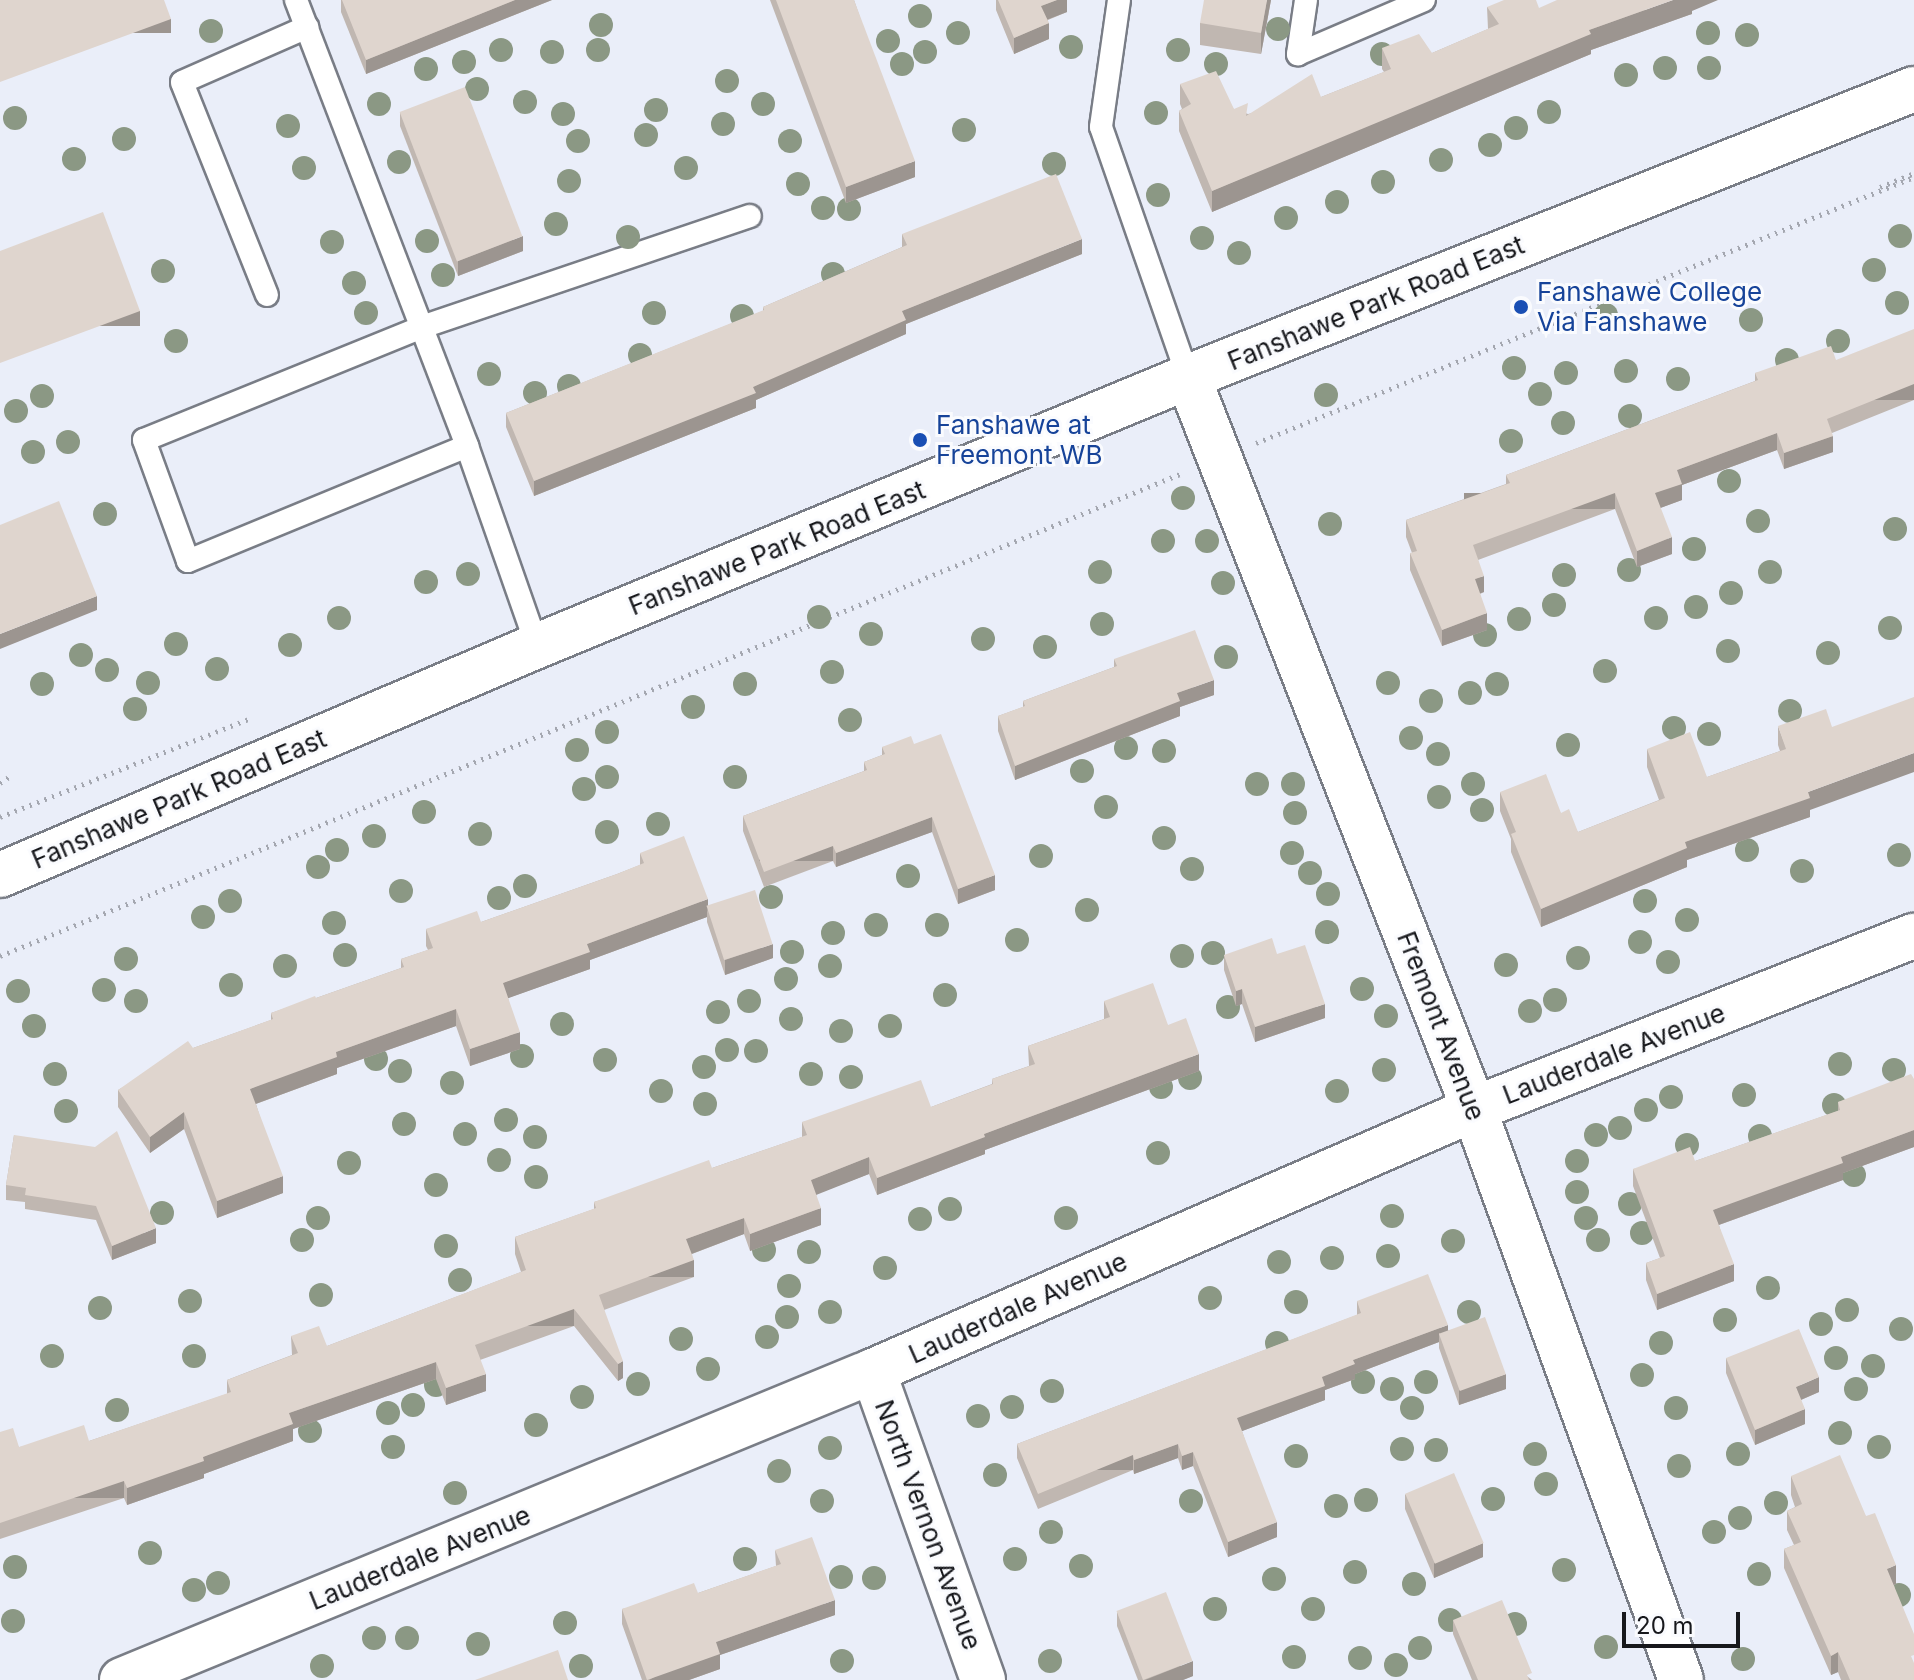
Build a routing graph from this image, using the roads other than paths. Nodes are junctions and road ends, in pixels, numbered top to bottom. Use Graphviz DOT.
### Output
graph roads {
  1 [pos="296,0"];
  2 [pos="1119,0"];
  3 [pos="1306,0"];
  4 [pos="1424,0"];
  5 [pos="307,27"];
  6 [pos="1914,89"];
  7 [pos="750,216"];
  8 [pos="267,295"];
  9 [pos="422,327"];
  10 [pos="1188,377"];
  11 [pos="467,446"];
  12 [pos="537,646"];
  13 [pos="0,875"];
  14 [pos="1914,936"];
  15 [pos="1474,1109"];
  16 [pos="873,1371"];
  17 [pos="216,1662"];
  18 [pos="122,1680"];
  19 [pos="983,1680"];
  20 [pos="1681,1680"];
  1 -- 5 [label="lane"];
  2 -- 10 [label="lane"];
  3 -- 4 [label="lane"];
  5 -- 8 [label="lane"];
  5 -- 9 [label="lane"];
  6 -- 10 [label="street, Fanshawe Park Road East"];
  7 -- 9 [label="lane"];
  9 -- 11 [label="lane"];
  9 -- 11 [label="lane"];
  10 -- 12 [label="street, Fanshawe Park Road East"];
  10 -- 15 [label="street, Fremont Avenue"];
  11 -- 12 [label="lane"];
  12 -- 13 [label="street, Fanshawe Park Road East"];
  14 -- 15 [label="street, Lauderdale Avenue"];
  15 -- 16 [label="street, Lauderdale Avenue"];
  15 -- 20 [label="street, Fremont Avenue"];
  16 -- 17 [label="street, Lauderdale Avenue"];
  16 -- 19 [label="street, North Vernon Avenue"];
  17 -- 18 [label="street, Lauderdale Avenue"];
}
